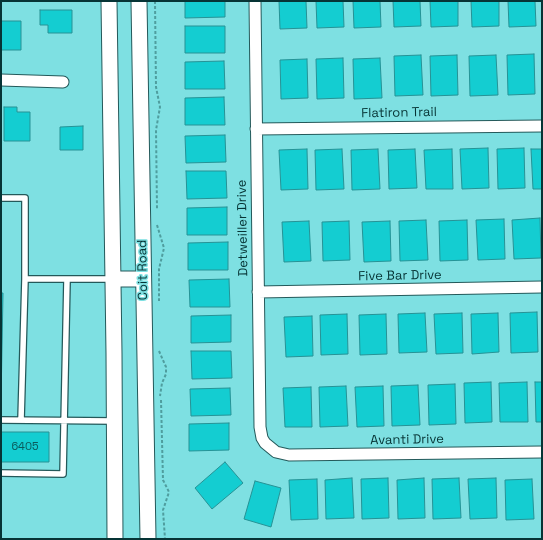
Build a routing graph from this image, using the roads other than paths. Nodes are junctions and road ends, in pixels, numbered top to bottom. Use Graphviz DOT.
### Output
graph roads {
  1 [pos="109,1"];
  2 [pos="139,1"];
  3 [pos="255,1"];
  4 [pos="1,80"];
  5 [pos="63,82"];
  6 [pos="542,126"];
  7 [pos="256,129"];
  8 [pos="1,198"];
  9 [pos="25,279"];
  10 [pos="113,279"];
  11 [pos="143,279"];
  12 [pos="67,280"];
  13 [pos="542,287"];
  14 [pos="258,292"];
  15 [pos="1,420"];
  16 [pos="21,420"];
  17 [pos="64,421"];
  18 [pos="115,421"];
  19 [pos="272,450"];
  20 [pos="542,452"];
  21 [pos="1,473"];
  22 [pos="115,539"];
  23 [pos="148,539"];
  1 -- 10 [label="main road"];
  2 -- 11 [label="main road, Coit Road"];
  3 -- 7 [label="street, Detweiller Drive"];
  4 -- 5 [label="street"];
  6 -- 7 [label="street, Flatiron Trail"];
  7 -- 14 [label="street, Detweiller Drive"];
  8 -- 9 [label="lane"];
  9 -- 12 [label="lane"];
  9 -- 16 [label="lane"];
  10 -- 11 [label="main road"];
  10 -- 12 [label="lane"];
  10 -- 18 [label="main road"];
  11 -- 23 [label="main road, Coit Road"];
  12 -- 17 [label="lane"];
  13 -- 14 [label="street, Five Bar Drive"];
  14 -- 19 [label="street, Detweiller Drive"];
  15 -- 16 [label="lane"];
  16 -- 17 [label="lane"];
  17 -- 18 [label="lane"];
  17 -- 21 [label="lane"];
  18 -- 22 [label="main road"];
  19 -- 20 [label="street, Avanti Drive"];
}
